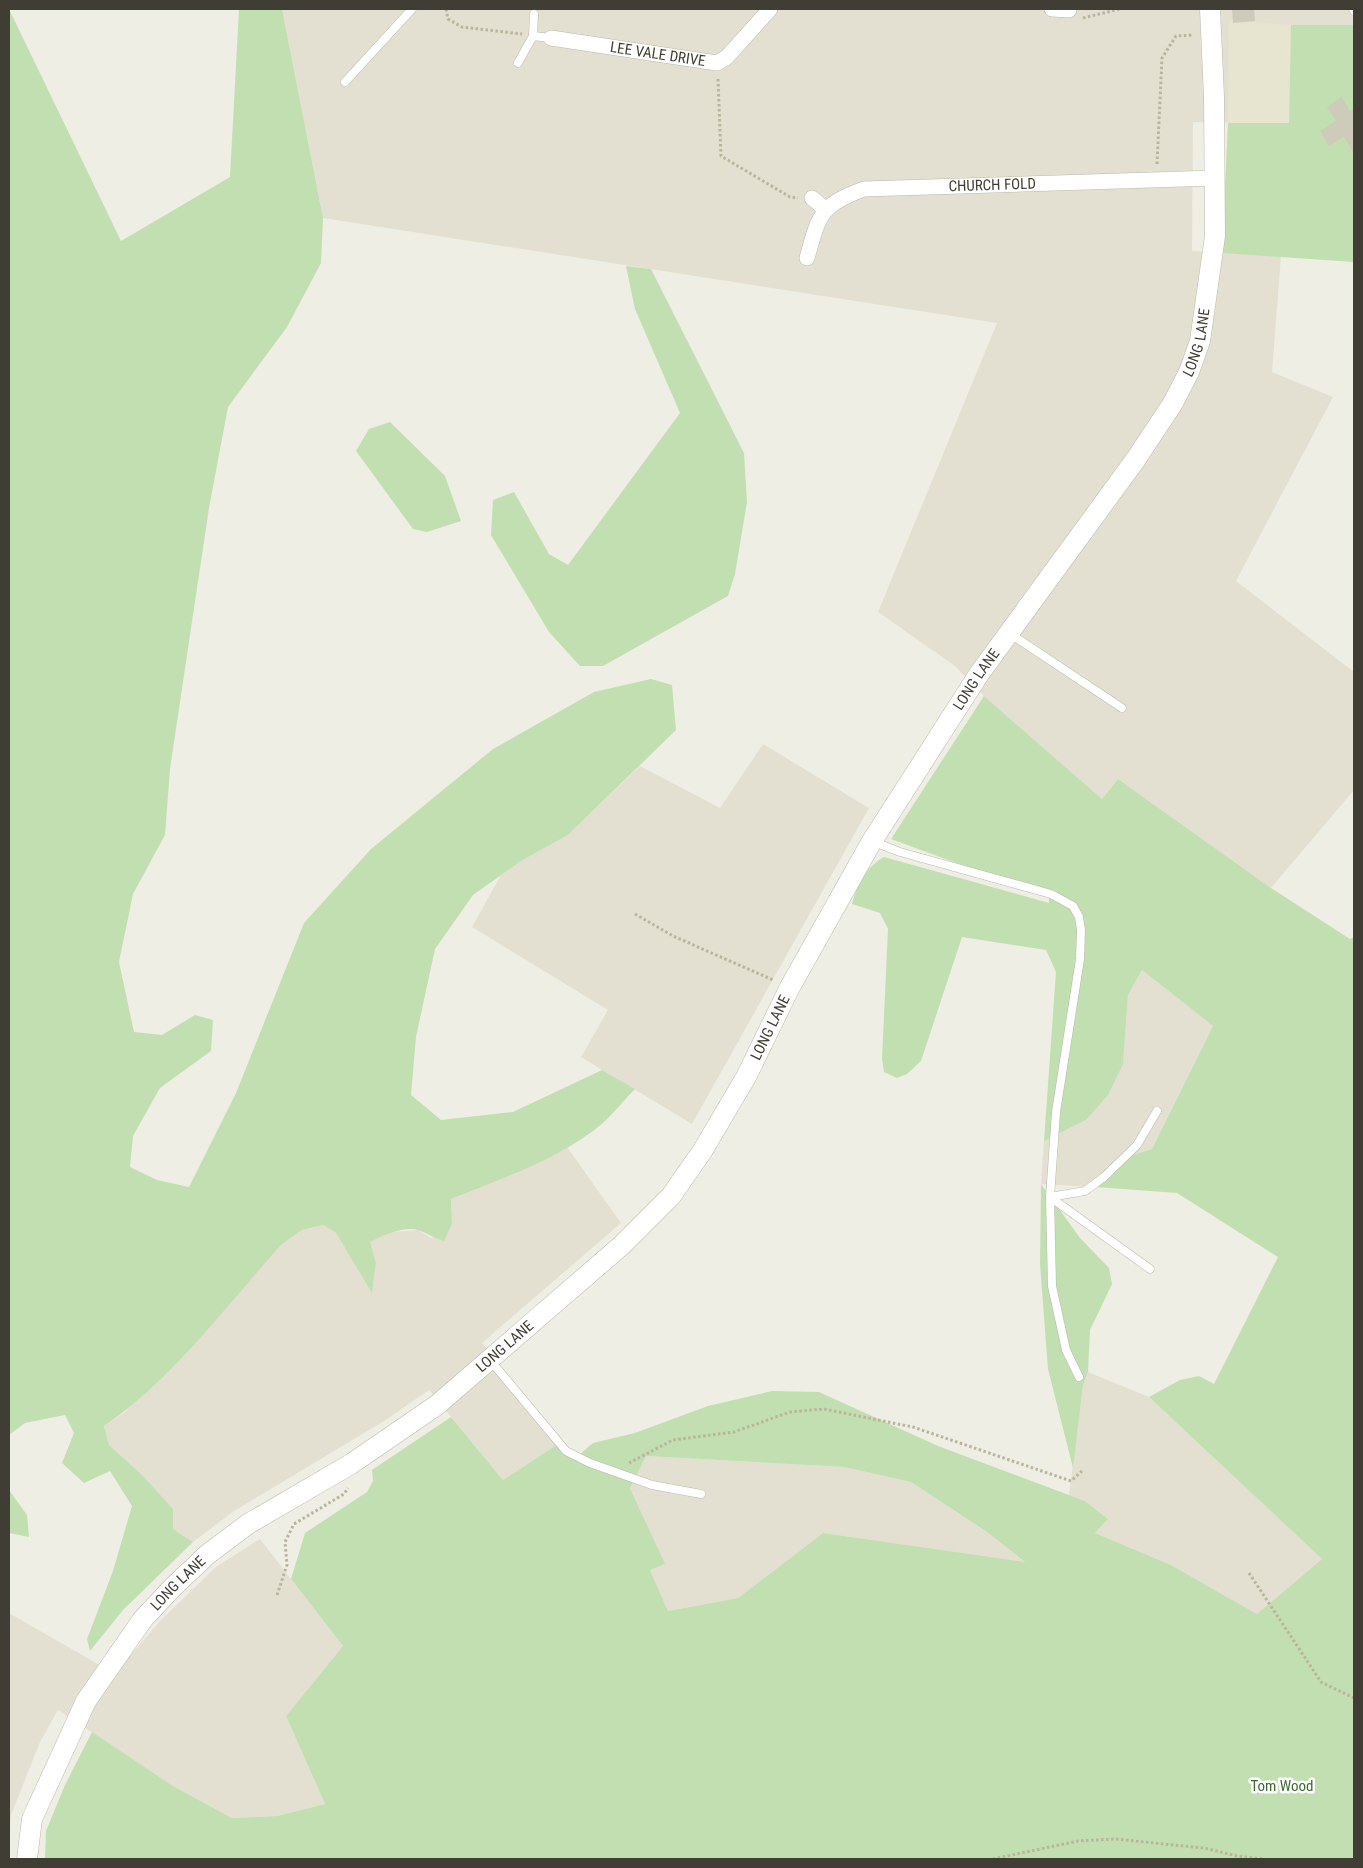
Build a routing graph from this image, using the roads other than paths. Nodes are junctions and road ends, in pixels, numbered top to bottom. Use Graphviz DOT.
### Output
graph roads {
  1 [pos="412,9"];
  2 [pos="770,9"];
  3 [pos="1052,9"];
  4 [pos="1210,9"];
  5 [pos="1069,10"];
  6 [pos="534,14"];
  7 [pos="533,36"];
  8 [pos="551,38"];
  9 [pos="518,63"];
  10 [pos="345,82"];
  11 [pos="1216,178"];
  12 [pos="812,198"];
  13 [pos="825,209"];
  14 [pos="807,258"];
  15 [pos="1009,632"];
  16 [pos="1122,708"];
  17 [pos="872,841"];
  18 [pos="1157,1111"];
  19 [pos="1050,1197"];
  20 [pos="1150,1269"];
  21 [pos="489,1359"];
  22 [pos="1079,1377"];
  23 [pos="701,1494"];
  24 [pos="27,1859"];
  1 -- 10 [label="lane"];
  2 -- 8 [label="street, LEE VALE DRIVE"];
  3 -- 5 [label="street"];
  4 -- 11 [label="street, LONG LANE"];
  6 -- 7 [label="lane"];
  7 -- 8 [label="lane"];
  7 -- 9 [label="lane"];
  11 -- 13 [label="street, CHURCH FOLD"];
  11 -- 15 [label="street, LONG LANE"];
  12 -- 13 [label="street"];
  13 -- 14 [label="street"];
  15 -- 16 [label="lane"];
  15 -- 17 [label="street, LONG LANE"];
  17 -- 19 [label="lane"];
  17 -- 21 [label="street, LONG LANE"];
  18 -- 19 [label="lane"];
  19 -- 20 [label="lane"];
  19 -- 22 [label="lane"];
  21 -- 23 [label="lane"];
  21 -- 24 [label="street, LONG LANE"];
}
